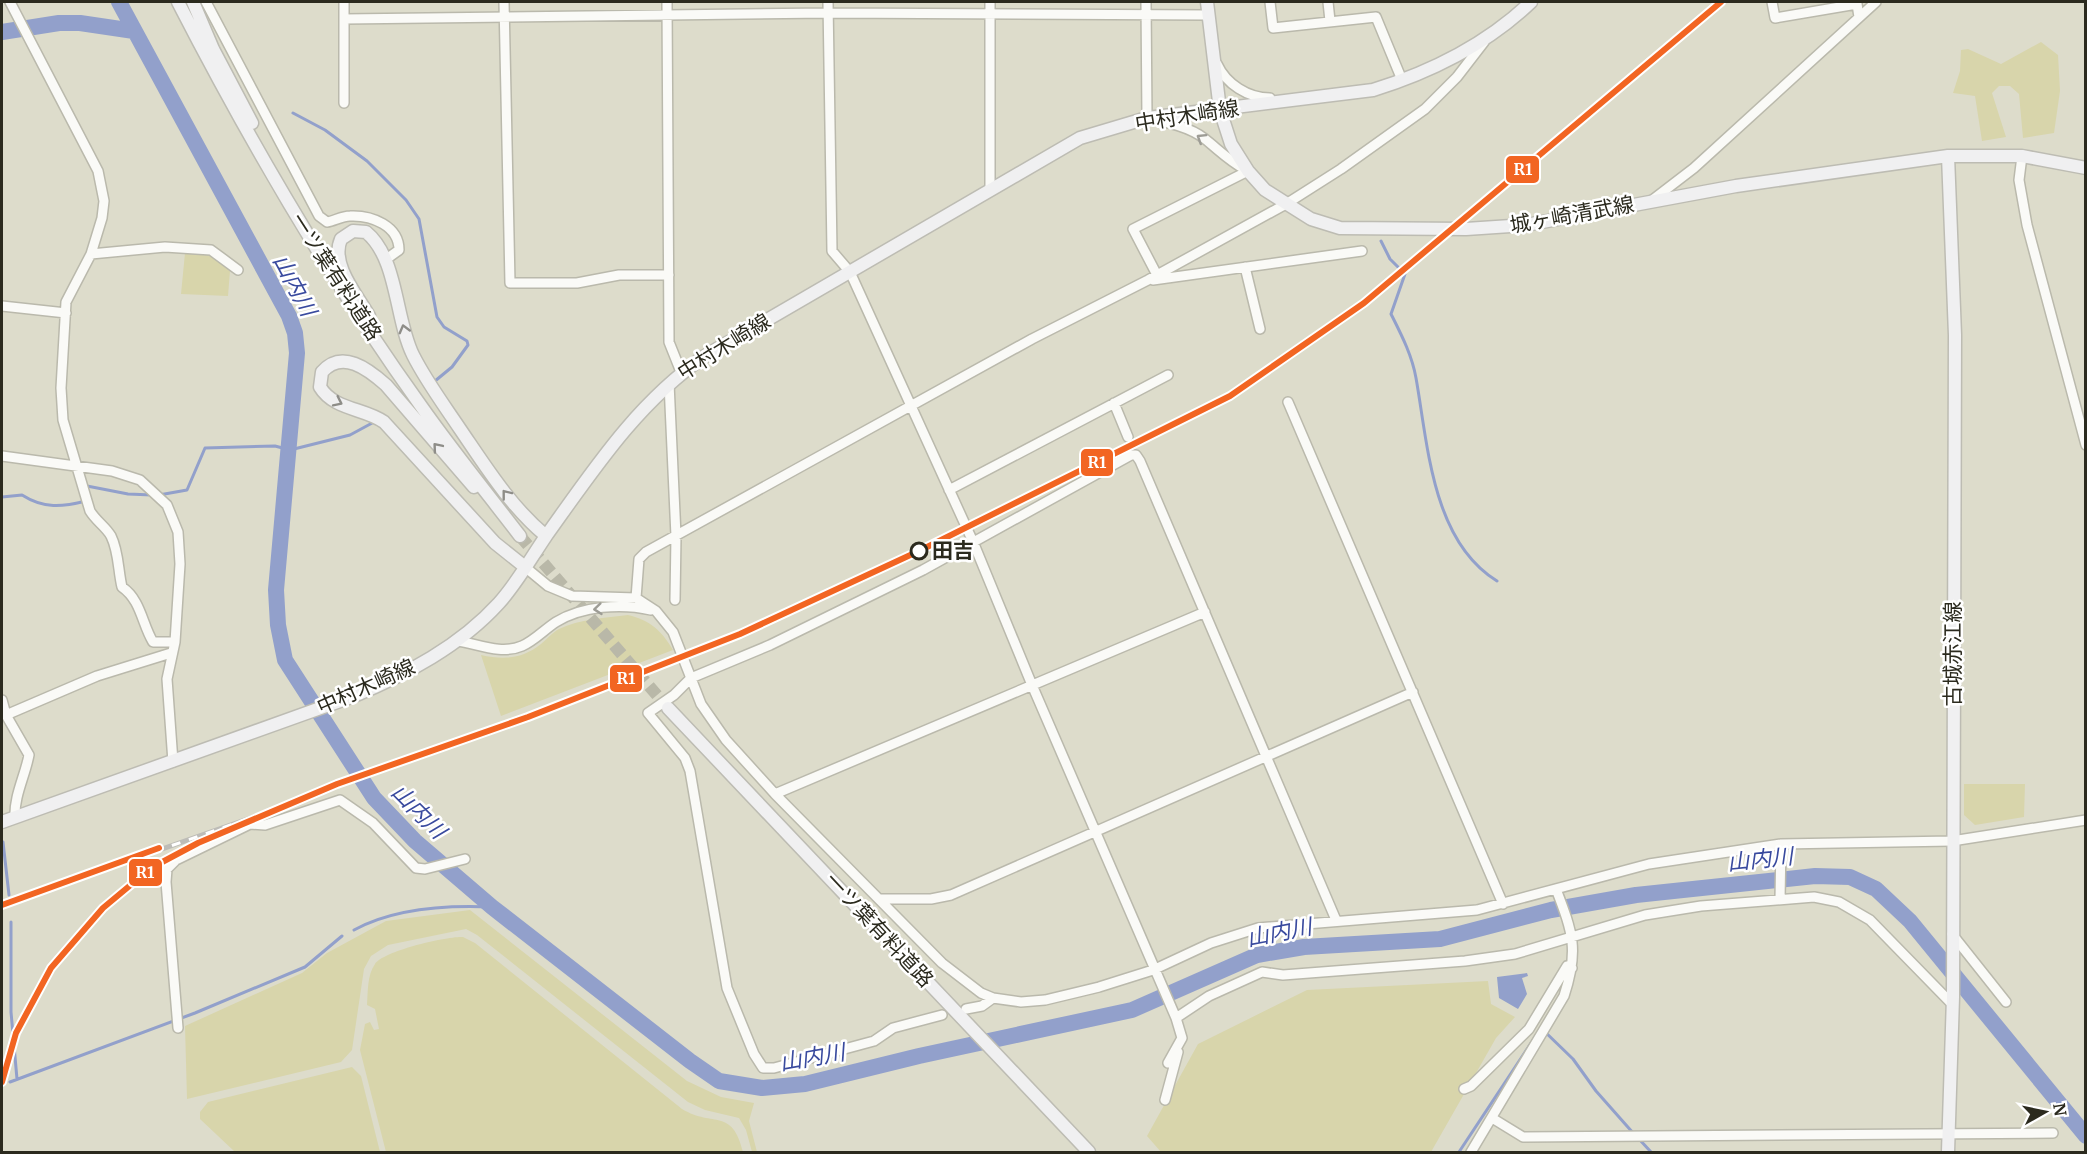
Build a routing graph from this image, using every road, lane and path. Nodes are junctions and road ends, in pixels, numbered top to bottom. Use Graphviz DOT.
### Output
graph roads {
  1 [pos="10,2"];
  2 [pos="178,2"];
  3 [pos="193,2"];
  4 [pos="206,2"];
  5 [pos="344,2"];
  6 [pos="504,2"];
  7 [pos="667,2"];
  8 [pos="828,2"];
  9 [pos="990,2"];
  10 [pos="1146,2"];
  11 [pos="1207,2"];
  12 [pos="1270,2"];
  13 [pos="1328,2"];
  14 [pos="1531,2"];
  15 [pos="1772,2"];
  16 [pos="1876,2"];
  17 [pos="1826,5"];
  18 [pos="828,13"];
  19 [pos="990,13"];
  20 [pos="667,14"];
  21 [pos="1146,15"];
  22 [pos="1209,15"];
  23 [pos="1859,17"];
  24 [pos="504,18"];
  25 [pos="344,19"];
  26 [pos="1330,21"];
  27 [pos="1486,39"];
  28 [pos="1212,53"];
  29 [pos="1402,80"];
  30 [pos="1296,100"];
  31 [pos="344,104"];
  32 [pos="1220,110"];
  33 [pos="1147,118"];
  34 [pos="1948,156"];
  35 [pos="2022,156"];
  36 [pos="2085,168"];
  37 [pos="1248,171"];
  38 [pos="276,182"];
  39 [pos="990,189"];
  40 [pos="1651,201"];
  41 [pos="1286,204"];
  42 [pos="1362,251"];
  43 [pos="91,254"];
  44 [pos="386,260"];
  45 [pos="1245,267"];
  46 [pos="238,270"];
  47 [pos="850,272"];
  48 [pos="669,275"];
  49 [pos="1152,278"];
  50 [pos="2,306"];
  51 [pos="66,313"];
  52 [pos="1260,328"];
  53 [pos="681,372"];
  54 [pos="1168,375"];
  55 [pos="669,383"];
  56 [pos="1288,402"];
  57 [pos="1114,404"];
  58 [pos="422,408"];
  59 [pos="911,408"];
  60 [pos="1128,437"];
  61 [pos="2085,445"];
  62 [pos="2,456"];
  63 [pos="79,467"];
  64 [pos="949,490"];
  65 [pos="546,536"];
  66 [pos="676,537"];
  67 [pos="974,544"];
  68 [pos="525,567"];
  69 [pos="636,598"];
  70 [pos="675,600"];
  71 [pos="656,611"];
  72 [pos="1205,612"];
  73 [pos="458,641"];
  74 [pos="174,642"];
  75 [pos="171,653"];
  76 [pos="691,678"];
  77 [pos="1032,685"];
  78 [pos="1413,692"];
  79 [pos="3,708"];
  80 [pos="668,708"];
  81 [pos="1268,757"];
  82 [pos="173,762"];
  83 [pos="775,794"];
  84 [pos="15,817"];
  85 [pos="2085,820"];
  86 [pos="2,822"];
  87 [pos="1095,831"];
  88 [pos="1952,841"];
  89 [pos="1781,844"];
  90 [pos="465,859"];
  91 [pos="1558,894"];
  92 [pos="1780,898"];
  93 [pos="880,899"];
  94 [pos="1503,904"];
  95 [pos="1336,920"];
  96 [pos="1572,933"];
  97 [pos="1952,938"];
  98 [pos="1572,968"];
  99 [pos="1153,970"];
  100 [pos="993,998"];
  101 [pos="1953,1001"];
  102 [pos="2006,1002"];
  103 [pos="1174,1014"];
  104 [pos="942,1015"];
  105 [pos="966,1015"];
  106 [pos="178,1028"];
  107 [pos="1182,1038"];
  108 [pos="1168,1063"];
  109 [pos="1464,1089"];
  110 [pos="1165,1100"];
  111 [pos="1492,1118"];
  112 [pos="1948,1133"];
  113 [pos="2053,1133"];
  114 [pos="1089,1152"];
  115 [pos="1471,1152"];
  116 [pos="1948,1152"];
  1 -- 43 [label="street"];
  2 -- 38 [label="main road, 一ツ葉有料道路"];
  3 -- 38 [label="main road"];
  4 -- 44 [label="street"];
  5 -- 25 [label="street"];
  6 -- 24 [label="street"];
  7 -- 20 [label="street"];
  8 -- 18 [label="street"];
  9 -- 19 [label="street"];
  10 -- 21 [label="street"];
  11 -- 22 [label="main road, 城ヶ崎清武線"];
  12 -- 26 [label="street"];
  13 -- 26 [label="street"];
  14 -- 27 [label="main road, 中村木崎線"];
  15 -- 17 [label="street"];
  16 -- 23 [label="street"];
  17 -- 23 [label="street"];
  18 -- 19 [label="street"];
  18 -- 20 [label="street"];
  18 -- 47 [label="street"];
  19 -- 21 [label="street"];
  19 -- 39 [label="street"];
  20 -- 24 [label="street"];
  20 -- 48 [label="street"];
  21 -- 22 [label="street"];
  21 -- 33 [label="street"];
  22 -- 28 [label="main road, 城ヶ崎清武線"];
  23 -- 40 [label="street"];
  24 -- 25 [label="street"];
  24 -- 48 [label="street"];
  25 -- 31 [label="street"];
  26 -- 29 [label="street"];
  27 -- 29 [label="main road, 中村木崎線"];
  27 -- 41 [label="street"];
  28 -- 30 [label="street"];
  28 -- 32 [label="main road, 城ヶ崎清武線"];
  29 -- 30 [label="main road, 中村木崎線"];
  30 -- 32 [label="main road, 中村木崎線"];
  32 -- 33 [label="main road, 中村木崎線"];
  32 -- 37 [label="main road, 城ヶ崎清武線"];
  37 -- 33 [label="street, one-way"];
  33 -- 39 [label="main road, 中村木崎線"];
  34 -- 35 [label="main road, 城ヶ崎清武線"];
  34 -- 40 [label="main road, 城ヶ崎清武線"];
  34 -- 88 [label="main road, 古城赤江線"];
  35 -- 36 [label="main road, 城ヶ崎清武線"];
  35 -- 61 [label="street"];
  37 -- 41 [label="main road, 城ヶ崎清武線"];
  37 -- 49 [label="street"];
  38 -- 58 [label="main road, 一ツ葉有料道路"];
  39 -- 47 [label="main road, 中村木崎線"];
  40 -- 41 [label="main road, 城ヶ崎清武線"];
  41 -- 49 [label="street"];
  42 -- 45 [label="street"];
  43 -- 46 [label="street"];
  43 -- 51 [label="street"];
  44 -- 58 [label="main road"];
  65 -- 44 [label="main road, one-way"];
  45 -- 49 [label="street"];
  45 -- 52 [label="street"];
  47 -- 53 [label="main road, 中村木崎線"];
  47 -- 59 [label="street"];
  48 -- 53 [label="street"];
  49 -- 59 [label="street"];
  50 -- 51 [label="street"];
  51 -- 63 [label="street"];
  53 -- 55 [label="main road, 中村木崎線"];
  54 -- 57 [label="street"];
  55 -- 65 [label="main road, 中村木崎線"];
  55 -- 66 [label="street"];
  56 -- 78 [label="street"];
  57 -- 60 [label="street"];
  57 -- 64 [label="street"];
  58 -- 68 [label="main road, 一ツ葉有料道路, one-way"];
  59 -- 64 [label="street"];
  59 -- 66 [label="street"];
  62 -- 63 [label="street"];
  63 -- 74 [label="street"];
  63 -- 74 [label="street"];
  64 -- 67 [label="street"];
  65 -- 68 [label="main road, 中村木崎線"];
  66 -- 69 [label="street"];
  66 -- 70 [label="street"];
  67 -- 72 [label="street"];
  67 -- 76 [label="street"];
  67 -- 77 [label="street"];
  68 -- 69 [label="street"];
  68 -- 73 [label="main road, 中村木崎線"];
  69 -- 71 [label="street"];
  71 -- 73 [label="street, one-way"];
  71 -- 76 [label="street"];
  72 -- 77 [label="street"];
  72 -- 81 [label="street"];
  73 -- 82 [label="main road, 中村木崎線"];
  74 -- 75 [label="street"];
  75 -- 79 [label="street"];
  75 -- 82 [label="street"];
  76 -- 83 [label="street"];
  76 -- 104 [label="street"];
  77 -- 83 [label="street"];
  77 -- 87 [label="street"];
  78 -- 81 [label="street"];
  78 -- 94 [label="street"];
  79 -- 84 [label="street"];
  80 -- 105 [label="main road, 一ツ葉有料道路"];
  81 -- 87 [label="street"];
  81 -- 95 [label="street"];
  82 -- 84 [label="main road, 中村木崎線"];
  83 -- 93 [label="street"];
  84 -- 86 [label="main road, 中村木崎線"];
  85 -- 88 [label="street"];
  87 -- 93 [label="street"];
  87 -- 99 [label="street"];
  88 -- 89 [label="street"];
  88 -- 97 [label="main road, 古城赤江線"];
  89 -- 91 [label="street"];
  89 -- 92 [label="street"];
  90 -- 106 [label="street"];
  91 -- 94 [label="street"];
  91 -- 96 [label="street"];
  92 -- 96 [label="street"];
  92 -- 101 [label="street"];
  93 -- 100 [label="street"];
  94 -- 95 [label="street"];
  95 -- 99 [label="street"];
  96 -- 98 [label="street"];
  96 -- 103 [label="street"];
  97 -- 101 [label="main road, 古城赤江線"];
  97 -- 102 [label="street"];
  98 -- 109 [label="street"];
  98 -- 111 [label="street"];
  99 -- 100 [label="street"];
  99 -- 103 [label="street"];
  100 -- 105 [label="street"];
  101 -- 112 [label="main road, 古城赤江線"];
  103 -- 107 [label="street"];
  105 -- 114 [label="main road, 一ツ葉有料道路"];
  107 -- 108 [label="street"];
  107 -- 110 [label="street"];
  111 -- 112 [label="street"];
  111 -- 115 [label="street"];
  112 -- 113 [label="street"];
  112 -- 116 [label="main road, 古城赤江線"];
}
